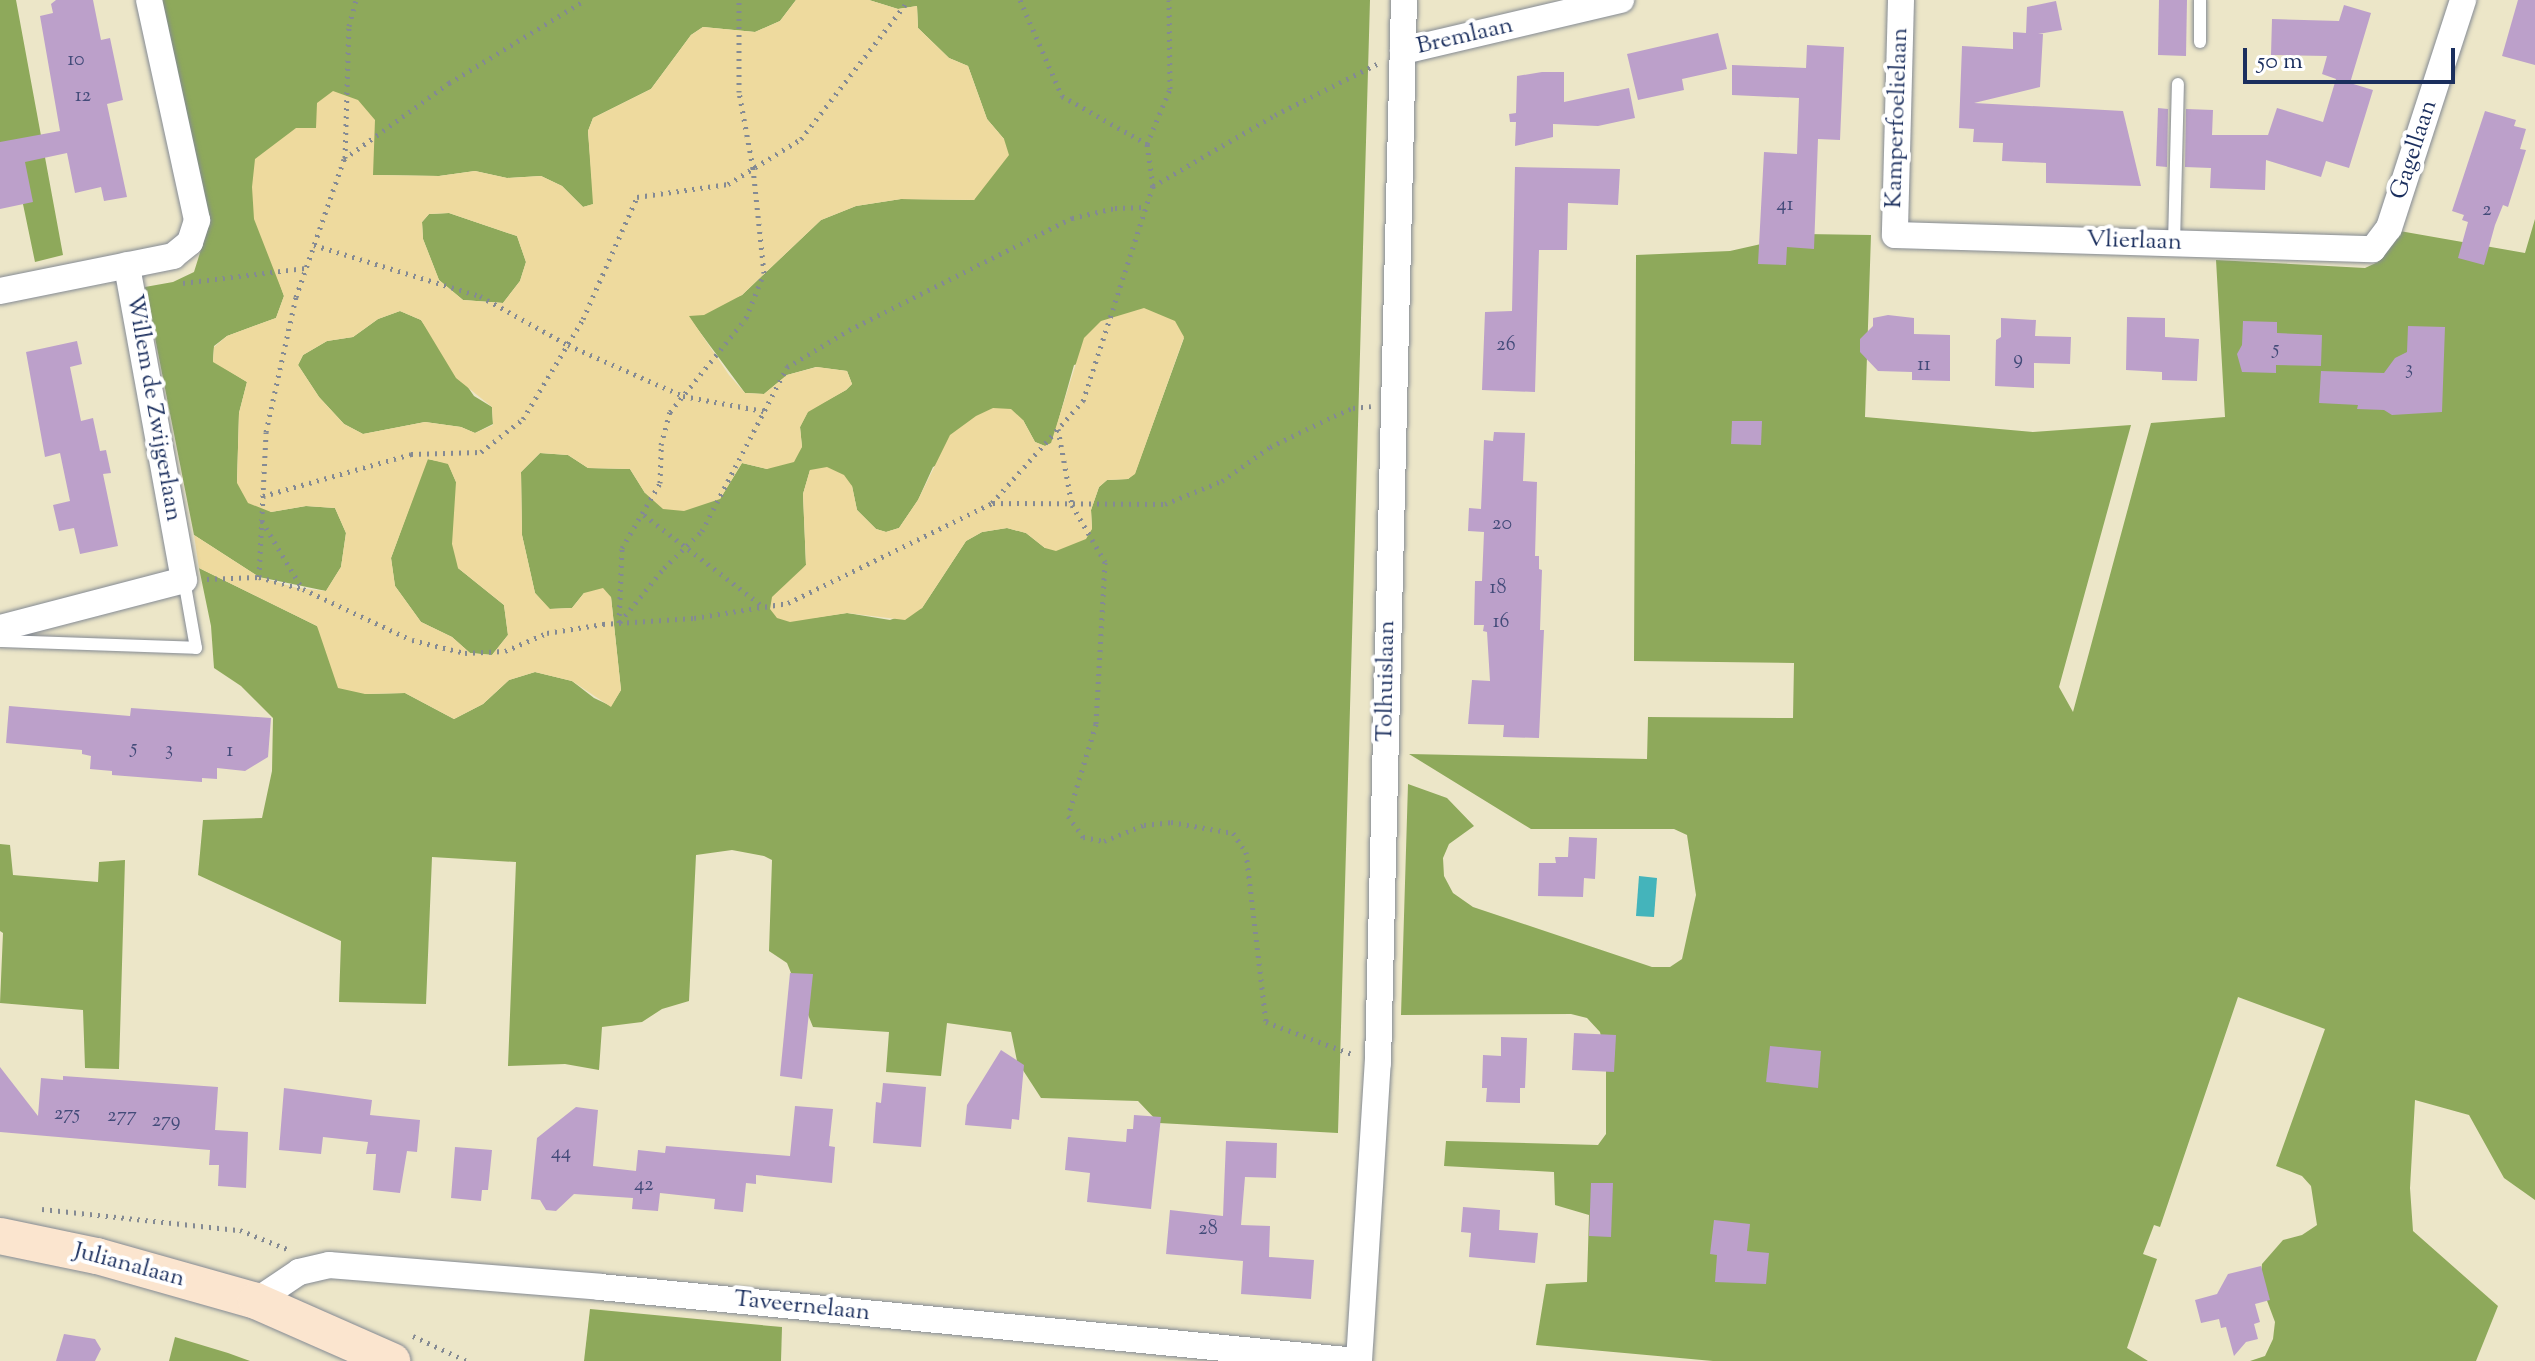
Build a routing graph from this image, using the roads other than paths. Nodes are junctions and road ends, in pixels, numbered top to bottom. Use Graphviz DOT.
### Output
graph roads {
  1 [pos="149,0"];
  2 [pos="1404,0"];
  3 [pos="1621,0"];
  4 [pos="1901,0"];
  5 [pos="2200,0"];
  6 [pos="2463,0"];
  7 [pos="2200,42"];
  8 [pos="1403,51"];
  9 [pos="2178,84"];
  10 [pos="1895,235"];
  11 [pos="2174,244"];
  12 [pos="2373,249"];
  13 [pos="127,265"];
  14 [pos="0,291"];
  15 [pos="184,580"];
  16 [pos="0,628"];
  17 [pos="0,641"];
  18 [pos="0,1236"];
  19 [pos="256,1301"];
  20 [pos="392,1361"];
  21 [pos="1358,1361"];
  1 -- 13 [label="street, Willem de Zwijgerlaan"];
  2 -- 8 [label="street, Tolhuislaan"];
  3 -- 8 [label="street, Bremlaan"];
  4 -- 10 [label="street, Kamperfoelielaan"];
  5 -- 7 [label="lane"];
  6 -- 12 [label="street, Gagellaan"];
  8 -- 21 [label="street, Tolhuislaan"];
  9 -- 11 [label="lane"];
  10 -- 11 [label="street, Vlierlaan"];
  11 -- 12 [label="street, Vlierlaan"];
  13 -- 14 [label="street"];
  13 -- 15 [label="street, Willem de Zwijgerlaan"];
  15 -- 16 [label="street"];
  15 -- 17 [label="lane, Willem de Zwijgerlaan"];
  18 -- 19 [label="street, Julianalaan"];
  19 -- 20 [label="street, Julianalaan"];
  19 -- 21 [label="street, Taveernelaan"];
}
